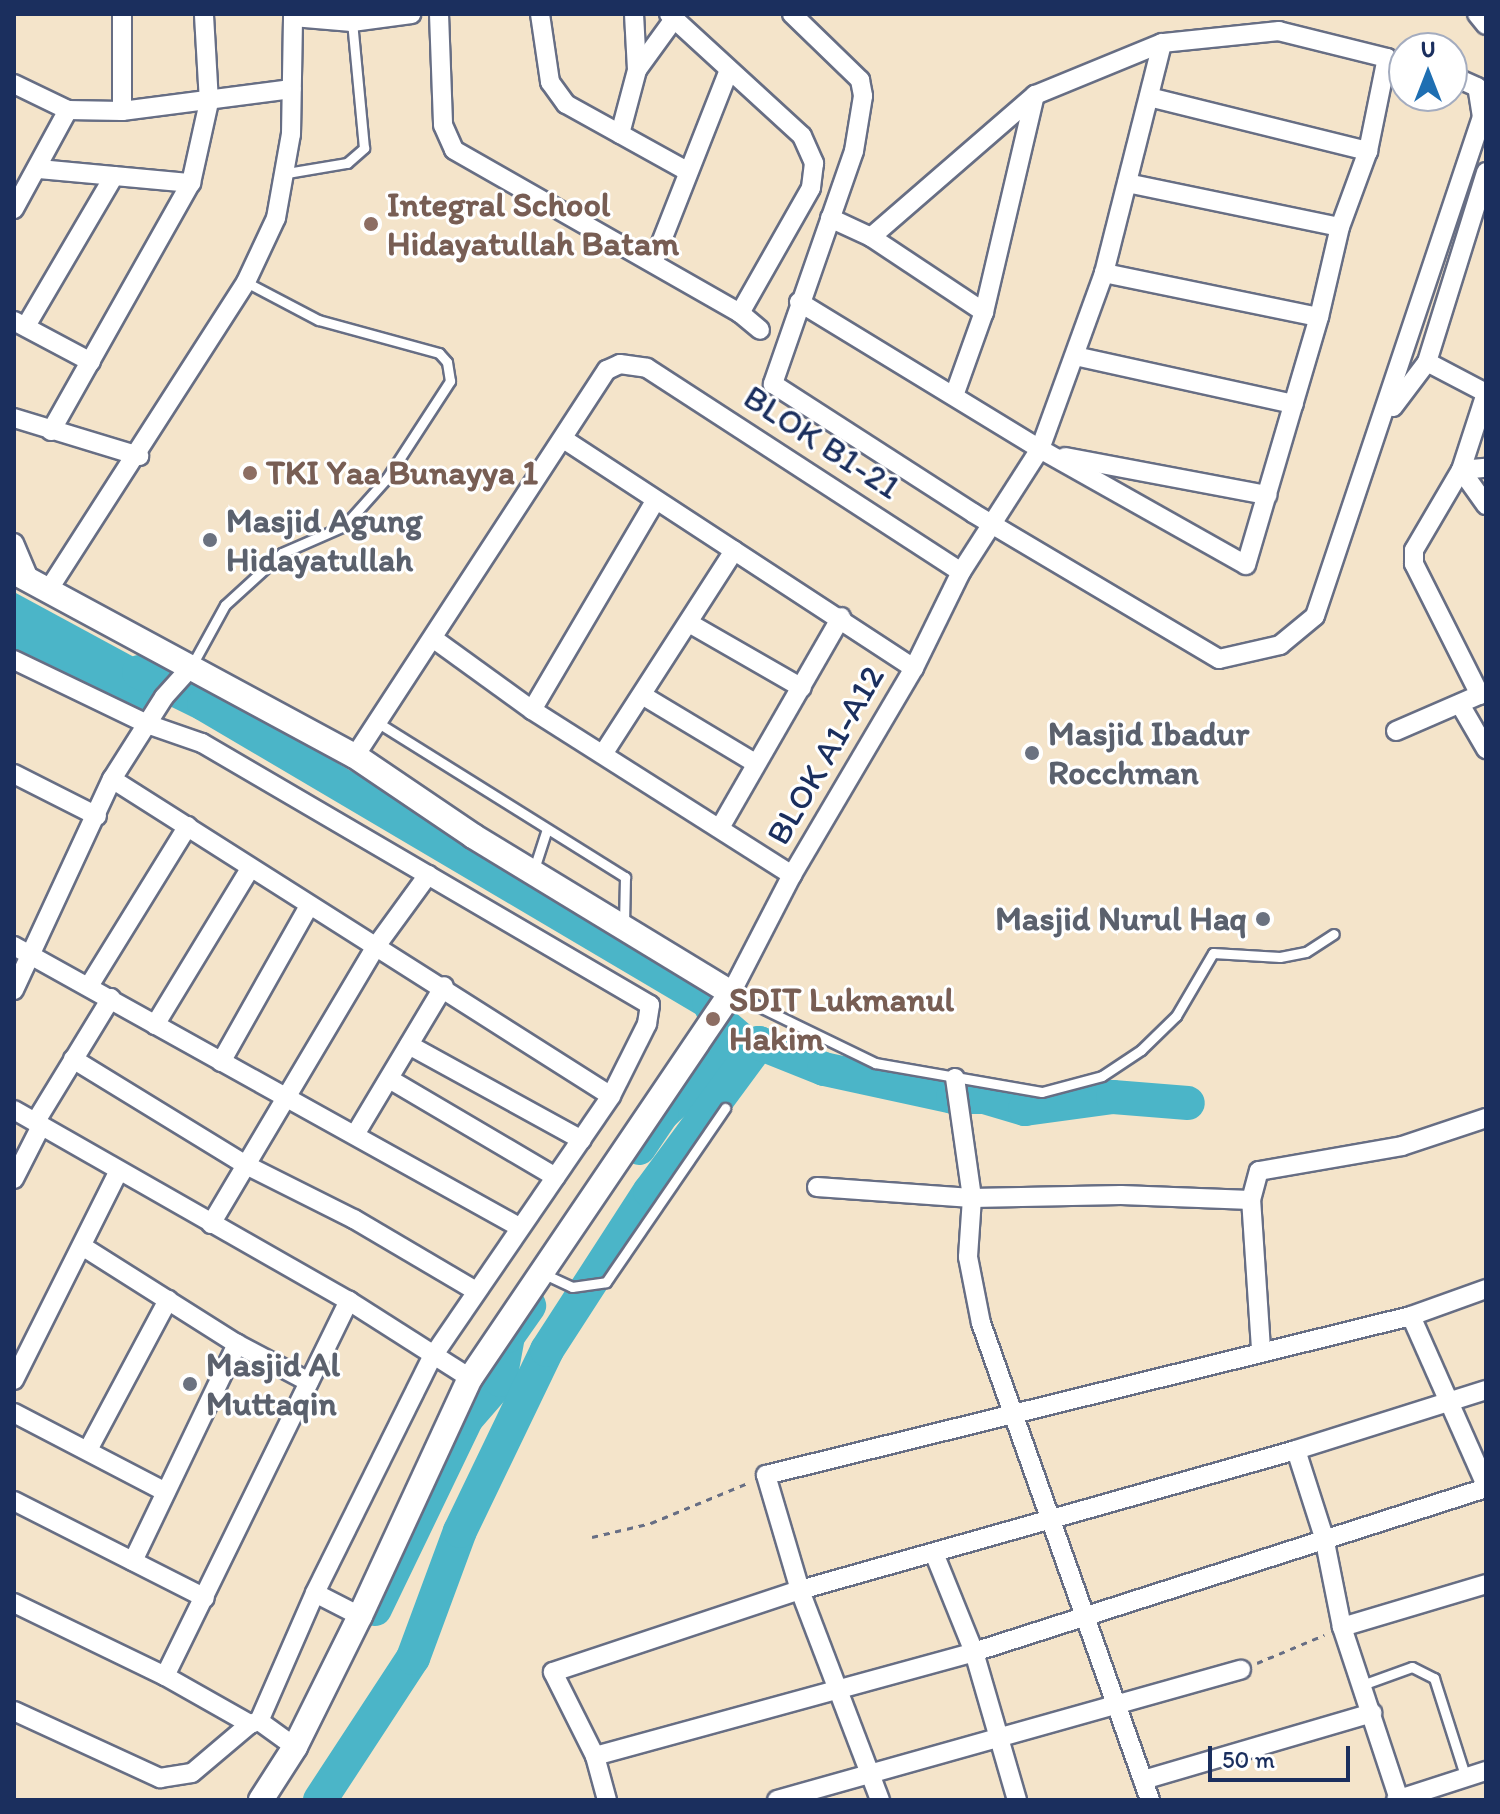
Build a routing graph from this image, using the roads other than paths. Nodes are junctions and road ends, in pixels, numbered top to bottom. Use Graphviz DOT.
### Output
graph roads {
  1 [pos="122,14"];
  2 [pos="204,14"];
  3 [pos="411,14"];
  4 [pos="439,14"];
  5 [pos="540,14"];
  6 [pos="634,14"];
  7 [pos="792,14"];
  8 [pos="1477,14"];
  9 [pos="293,16"];
  10 [pos="672,16"];
  11 [pos="352,22"];
  12 [pos="1486,25"];
  13 [pos="1162,43"];
  14 [pos="1388,57"];
  15 [pos="637,70"];
  16 [pos="729,70"];
  17 [pos="1468,83"];
  18 [pos="14,84"];
  19 [pos="1388,85"];
  20 [pos="292,89"];
  21 [pos="1035,95"];
  22 [pos="1149,97"];
  23 [pos="209,102"];
  24 [pos="68,110"];
  25 [pos="122,111"];
  26 [pos="620,134"];
  27 [pos="1368,151"];
  28 [pos="39,169"];
  29 [pos="687,171"];
  30 [pos="1486,172"];
  31 [pos="287,173"];
  32 [pos="114,176"];
  33 [pos="191,183"];
  34 [pos="1127,183"];
  35 [pos="14,209"];
  36 [pos="830,218"];
  37 [pos="1340,227"];
  38 [pos="871,237"];
  39 [pos="653,263"];
  40 [pos="1104,273"];
  41 [pos="246,282"];
  42 [pos="799,302"];
  43 [pos="984,312"];
  44 [pos="740,313"];
  45 [pos="1319,317"];
  46 [pos="20,323"];
  47 [pos="760,330"];
  48 [pos="1075,356"];
  49 [pos="91,362"];
  50 [pos="1427,362"];
  51 [pos="955,393"];
  52 [pos="1486,393"];
  53 [pos="1294,404"];
  54 [pos="14,418"];
  55 [pos="1384,418"];
  56 [pos="51,431"];
  57 [pos="565,440"];
  58 [pos="1045,452"];
  59 [pos="139,456"];
  60 [pos="1486,468"];
  61 [pos="1461,470"];
  62 [pos="1267,495"];
  63 [pos="655,501"];
  64 [pos="1486,505"];
  65 [pos="992,524"];
  66 [pos="14,543"];
  67 [pos="734,551"];
  68 [pos="961,572"];
  69 [pos="31,580"];
  70 [pos="841,617"];
  71 [pos="689,623"];
  72 [pos="434,639"];
  73 [pos="14,660"];
  74 [pos="914,668"];
  75 [pos="188,671"];
  76 [pos="802,688"];
  77 [pos="1483,694"];
  78 [pos="642,695"];
  79 [pos="1461,706"];
  80 [pos="532,710"];
  81 [pos="147,724"];
  82 [pos="380,724"];
  83 [pos="1396,731"];
  84 [pos="1486,749"];
  85 [pos="603,754"];
  86 [pos="355,756"];
  87 [pos="755,763"];
  88 [pos="14,774"];
  89 [pos="112,779"];
  90 [pos="97,816"];
  91 [pos="188,826"];
  92 [pos="721,826"];
  93 [pos="547,829"];
  94 [pos="250,869"];
  95 [pos="533,873"];
  96 [pos="428,875"];
  97 [pos="792,875"];
  98 [pos="309,906"];
  99 [pos="623,927"];
  100 [pos="1334,934"];
  101 [pos="14,946"];
  102 [pos="374,949"];
  103 [pos="34,955"];
  104 [pos="89,986"];
  105 [pos="444,986"];
  106 [pos="14,990"];
  107 [pos="731,993"];
  108 [pos="111,998"];
  109 [pos="155,1025"];
  110 [pos="409,1045"];
  111 [pos="73,1059"];
  112 [pos="221,1062"];
  113 [pos="391,1080"];
  114 [pos="955,1084"];
  115 [pos="286,1096"];
  116 [pos="611,1096"];
  117 [pos="725,1108"];
  118 [pos="14,1110"];
  119 [pos="1486,1118"];
  120 [pos="38,1124"];
  121 [pos="356,1133"];
  122 [pos="582,1140"];
  123 [pos="246,1165"];
  124 [pos="118,1172"];
  125 [pos="556,1177"];
  126 [pos="14,1179"];
  127 [pos="817,1187"];
  128 [pos="972,1198"];
  129 [pos="1251,1200"];
  130 [pos="211,1224"];
  131 [pos="519,1227"];
  132 [pos="82,1246"];
  133 [pos="539,1272"];
  134 [pos="1486,1289"];
  135 [pos="476,1291"];
  136 [pos="168,1300"];
  137 [pos="349,1301"];
  138 [pos="1411,1316"];
  139 [pos="237,1344"];
  140 [pos="1261,1349"];
  141 [pos="435,1358"];
  142 [pos="464,1374"];
  143 [pos="14,1380"];
  144 [pos="309,1382"];
  145 [pos="1486,1390"];
  146 [pos="1454,1403"];
  147 [pos="14,1413"];
  148 [pos="1011,1413"];
  149 [pos="89,1448"];
  150 [pos="1296,1450"];
  151 [pos="1486,1487"];
  152 [pos="166,1492"];
  153 [pos="14,1501"];
  154 [pos="1052,1516"];
  155 [pos="1324,1537"];
  156 [pos="934,1553"];
  157 [pos="133,1561"];
  158 [pos="1486,1584"];
  159 [pos="800,1590"];
  160 [pos="319,1595"];
  161 [pos="205,1598"];
  162 [pos="14,1603"];
  163 [pos="354,1613"];
  164 [pos="1088,1617"];
  165 [pos="1342,1627"];
  166 [pos="974,1652"];
  167 [pos="1241,1670"];
  168 [pos="165,1676"];
  169 [pos="1362,1685"];
  170 [pos="840,1688"];
  171 [pos="1115,1705"];
  172 [pos="14,1711"];
  173 [pos="1372,1713"];
  174 [pos="255,1723"];
  175 [pos="998,1739"];
  176 [pos="295,1747"];
  177 [pos="595,1756"];
  178 [pos="1486,1771"];
  179 [pos="871,1772"];
  180 [pos="1466,1778"];
  181 [pos="1143,1780"];
  182 [pos="1436,1793"];
  183 [pos="261,1800"];
  184 [pos="607,1800"];
  185 [pos="777,1800"];
  186 [pos="880,1800"];
  187 [pos="1017,1800"];
  188 [pos="1150,1800"];
  189 [pos="1397,1800"];
  1 -- 25 [label="street"];
  2 -- 23 [label="street"];
  3 -- 11 [label="street"];
  4 -- 39 [label="street"];
  5 -- 26 [label="street"];
  6 -- 15 [label="street"];
  7 -- 36 [label="street"];
  8 -- 12 [label="street"];
  9 -- 11 [label="street"];
  9 -- 20 [label="street"];
  10 -- 15 [label="street"];
  10 -- 16 [label="street"];
  11 -- 31 [label="lane"];
  13 -- 14 [label="street"];
  13 -- 21 [label="street"];
  13 -- 22 [label="street, BLOK A1-A12"];
  15 -- 26 [label="street"];
  16 -- 29 [label="street"];
  16 -- 44 [label="street"];
  17 -- 55 [label="street"];
  18 -- 24 [label="street"];
  19 -- 27 [label="street"];
  20 -- 23 [label="street"];
  20 -- 31 [label="street"];
  21 -- 38 [label="street"];
  21 -- 43 [label="street"];
  22 -- 27 [label="street"];
  22 -- 34 [label="street, BLOK A1-A12"];
  23 -- 25 [label="street"];
  23 -- 33 [label="street"];
  24 -- 25 [label="street"];
  24 -- 28 [label="street"];
  26 -- 29 [label="street"];
  27 -- 37 [label="street"];
  28 -- 32 [label="street"];
  28 -- 35 [label="street"];
  29 -- 39 [label="street"];
  30 -- 50 [label="street"];
  31 -- 41 [label="street"];
  32 -- 33 [label="street"];
  32 -- 46 [label="street"];
  33 -- 49 [label="street"];
  34 -- 37 [label="street"];
  34 -- 40 [label="street, BLOK A1-A12"];
  36 -- 38 [label="street"];
  36 -- 42 [label="street"];
  37 -- 45 [label="street"];
  38 -- 43 [label="street"];
  39 -- 44 [label="street"];
  40 -- 45 [label="street"];
  40 -- 48 [label="street, BLOK A1-A12"];
  41 -- 59 [label="street"];
  41 -- 75 [label="lane"];
  42 -- 51 [label="street"];
  42 -- 65 [label="street"];
  43 -- 51 [label="street"];
  44 -- 47 [label="street"];
  45 -- 53 [label="street"];
  46 -- 49 [label="street"];
  48 -- 53 [label="street"];
  48 -- 58 [label="street, BLOK A1-A12"];
  49 -- 56 [label="street"];
  50 -- 52 [label="street"];
  50 -- 55 [label="street"];
  51 -- 58 [label="street"];
  52 -- 61 [label="street"];
  53 -- 62 [label="street"];
  54 -- 56 [label="street"];
  55 -- 65 [label="street"];
  56 -- 59 [label="street"];
  57 -- 63 [label="street"];
  57 -- 68 [label="street, BLOK B1-21"];
  57 -- 72 [label="street"];
  58 -- 62 [label="street"];
  58 -- 62 [label="street"];
  58 -- 65 [label="street, BLOK A1-A12"];
  59 -- 69 [label="street"];
  60 -- 61 [label="street"];
  61 -- 64 [label="street"];
  61 -- 77 [label="street"];
  63 -- 67 [label="street"];
  63 -- 80 [label="street"];
  65 -- 68 [label="street, BLOK A1-A12"];
  66 -- 69 [label="street"];
  67 -- 70 [label="street"];
  67 -- 71 [label="street"];
  68 -- 74 [label="street, BLOK A1-A12"];
  69 -- 75 [label="street"];
  70 -- 74 [label="street"];
  70 -- 76 [label="street"];
  71 -- 76 [label="street"];
  71 -- 78 [label="street"];
  72 -- 80 [label="street"];
  72 -- 82 [label="street"];
  73 -- 81 [label="street"];
  74 -- 97 [label="street, BLOK A1-A12"];
  75 -- 81 [label="street"];
  75 -- 86 [label="street"];
  76 -- 87 [label="street"];
  77 -- 79 [label="street"];
  78 -- 85 [label="street"];
  78 -- 87 [label="street"];
  79 -- 83 [label="street"];
  79 -- 84 [label="street"];
  80 -- 85 [label="street"];
  81 -- 89 [label="street"];
  81 -- 96 [label="street"];
  82 -- 86 [label="street"];
  82 -- 93 [label="lane"];
  85 -- 92 [label="street"];
  86 -- 95 [label="street"];
  87 -- 92 [label="street"];
  88 -- 90 [label="street"];
  89 -- 90 [label="street"];
  89 -- 91 [label="street"];
  90 -- 103 [label="street"];
  91 -- 94 [label="street"];
  91 -- 104 [label="street"];
  92 -- 97 [label="street"];
  93 -- 95 [label="lane"];
  93 -- 99 [label="lane"];
  94 -- 98 [label="street"];
  94 -- 109 [label="street"];
  95 -- 99 [label="street"];
  96 -- 102 [label="street"];
  96 -- 116 [label="street"];
  97 -- 107 [label="street, BLOK A1-A12"];
  98 -- 102 [label="street"];
  98 -- 112 [label="street"];
  99 -- 107 [label="street"];
  100 -- 114 [label="lane"];
  101 -- 103 [label="street"];
  102 -- 105 [label="street"];
  102 -- 115 [label="street"];
  103 -- 104 [label="street"];
  103 -- 106 [label="street"];
  104 -- 108 [label="street"];
  105 -- 110 [label="street"];
  105 -- 116 [label="street"];
  107 -- 114 [label="lane"];
  107 -- 133 [label="street"];
  108 -- 109 [label="street"];
  108 -- 111 [label="street"];
  109 -- 112 [label="street"];
  110 -- 113 [label="street"];
  110 -- 122 [label="street"];
  111 -- 120 [label="street"];
  111 -- 123 [label="street"];
  112 -- 115 [label="street"];
  113 -- 121 [label="street"];
  113 -- 125 [label="street"];
  114 -- 128 [label="street"];
  115 -- 121 [label="street"];
  115 -- 123 [label="street"];
  116 -- 122 [label="street"];
  117 -- 133 [label="lane"];
  118 -- 120 [label="street"];
  119 -- 129 [label="street"];
  120 -- 124 [label="street"];
  120 -- 126 [label="street"];
  121 -- 131 [label="street"];
  122 -- 125 [label="street"];
  123 -- 130 [label="street"];
  123 -- 135 [label="street"];
  124 -- 130 [label="street"];
  124 -- 132 [label="street"];
  125 -- 131 [label="street"];
  127 -- 128 [label="street"];
  128 -- 129 [label="street"];
  128 -- 148 [label="street"];
  129 -- 140 [label="street"];
  130 -- 137 [label="street"];
  131 -- 135 [label="street"];
  132 -- 136 [label="street"];
  132 -- 143 [label="street"];
  133 -- 142 [label="street"];
  134 -- 138 [label="street"];
  135 -- 141 [label="street"];
  136 -- 139 [label="street"];
  136 -- 149 [label="street"];
  137 -- 141 [label="street"];
  137 -- 144 [label="street"];
  138 -- 140 [label="street"];
  138 -- 146 [label="street"];
  139 -- 144 [label="street"];
  139 -- 152 [label="street"];
  140 -- 148 [label="street"];
  141 -- 142 [label="street"];
  141 -- 160 [label="street"];
  142 -- 163 [label="street"];
  144 -- 161 [label="street"];
  145 -- 146 [label="street"];
  146 -- 150 [label="street"];
  146 -- 151 [label="street"];
  147 -- 149 [label="street"];
  148 -- 154 [label="street"];
  148 -- 159 [label="street"];
  149 -- 152 [label="street"];
  150 -- 154 [label="street"];
  150 -- 155 [label="street"];
  151 -- 155 [label="street"];
  152 -- 157 [label="street"];
  153 -- 157 [label="street"];
  154 -- 156 [label="street"];
  154 -- 164 [label="street"];
  155 -- 164 [label="street"];
  155 -- 165 [label="street"];
  156 -- 159 [label="street"];
  156 -- 166 [label="street"];
  157 -- 161 [label="street"];
  158 -- 165 [label="street"];
  159 -- 170 [label="street"];
  159 -- 177 [label="street"];
  160 -- 163 [label="street"];
  160 -- 174 [label="street"];
  161 -- 168 [label="street"];
  162 -- 168 [label="street"];
  163 -- 176 [label="street"];
  164 -- 166 [label="street"];
  164 -- 171 [label="street"];
  165 -- 169 [label="street"];
  166 -- 170 [label="street"];
  166 -- 175 [label="street"];
  167 -- 171 [label="street"];
  168 -- 174 [label="street"];
  169 -- 173 [label="street"];
  169 -- 180 [label="lane"];
  170 -- 177 [label="street"];
  170 -- 179 [label="street"];
  171 -- 175 [label="street"];
  171 -- 181 [label="street"];
  172 -- 174 [label="street"];
  173 -- 181 [label="street"];
  173 -- 189 [label="street"];
  174 -- 176 [label="street"];
  175 -- 179 [label="street"];
  175 -- 187 [label="street"];
  176 -- 183 [label="street"];
  177 -- 184 [label="street"];
  178 -- 180 [label="street"];
  179 -- 185 [label="street"];
  179 -- 186 [label="street"];
  180 -- 182 [label="street"];
  181 -- 188 [label="street"];
  182 -- 189 [label="street"];
}
